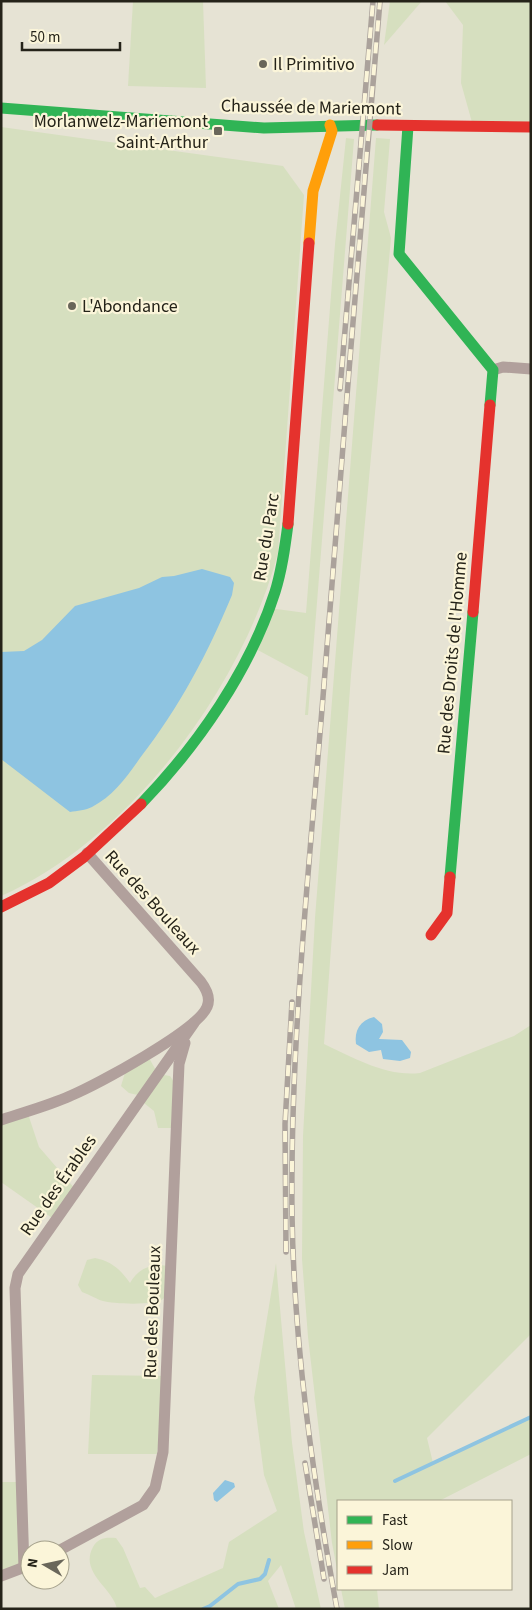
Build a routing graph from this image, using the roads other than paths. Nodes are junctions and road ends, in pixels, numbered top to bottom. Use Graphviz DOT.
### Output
graph roads {
  1 [pos="1,108"];
  2 [pos="330,125"];
  3 [pos="408,126"];
  4 [pos="531,127"];
  5 [pos="531,369"];
  6 [pos="493,370"];
  7 [pos="87,853"];
  8 [pos="1,906"];
  9 [pos="431,935"];
  10 [pos="194,1023"];
  11 [pos="1,1120"];
  12 [pos="26,1540"];
  13 [pos="70,1545"];
  14 [pos="20,1569"];
  15 [pos="1,1576"];
  1 -- 2 [label="street, Chaussée de Mariemont"];
  2 -- 3 [label="street, Chaussée de Mariemont"];
  2 -- 7 [label="street, Rue du Parc"];
  3 -- 4 [label="street, Chaussée de Mariemont"];
  3 -- 6 [label="street"];
  5 -- 6 [label="street"];
  6 -- 9 [label="street, Rue des Droits de l'Homme"];
  7 -- 8 [label="street, Rue du Parc"];
  7 -- 10 [label="street, Rue des Bouleaux"];
  10 -- 11 [label="street, Rue des Bouleaux"];
  10 -- 12 [label="street, Rue des Érables"];
  10 -- 13 [label="street, Rue des Bouleaux"];
  14 -- 15 [label="street"];
}
